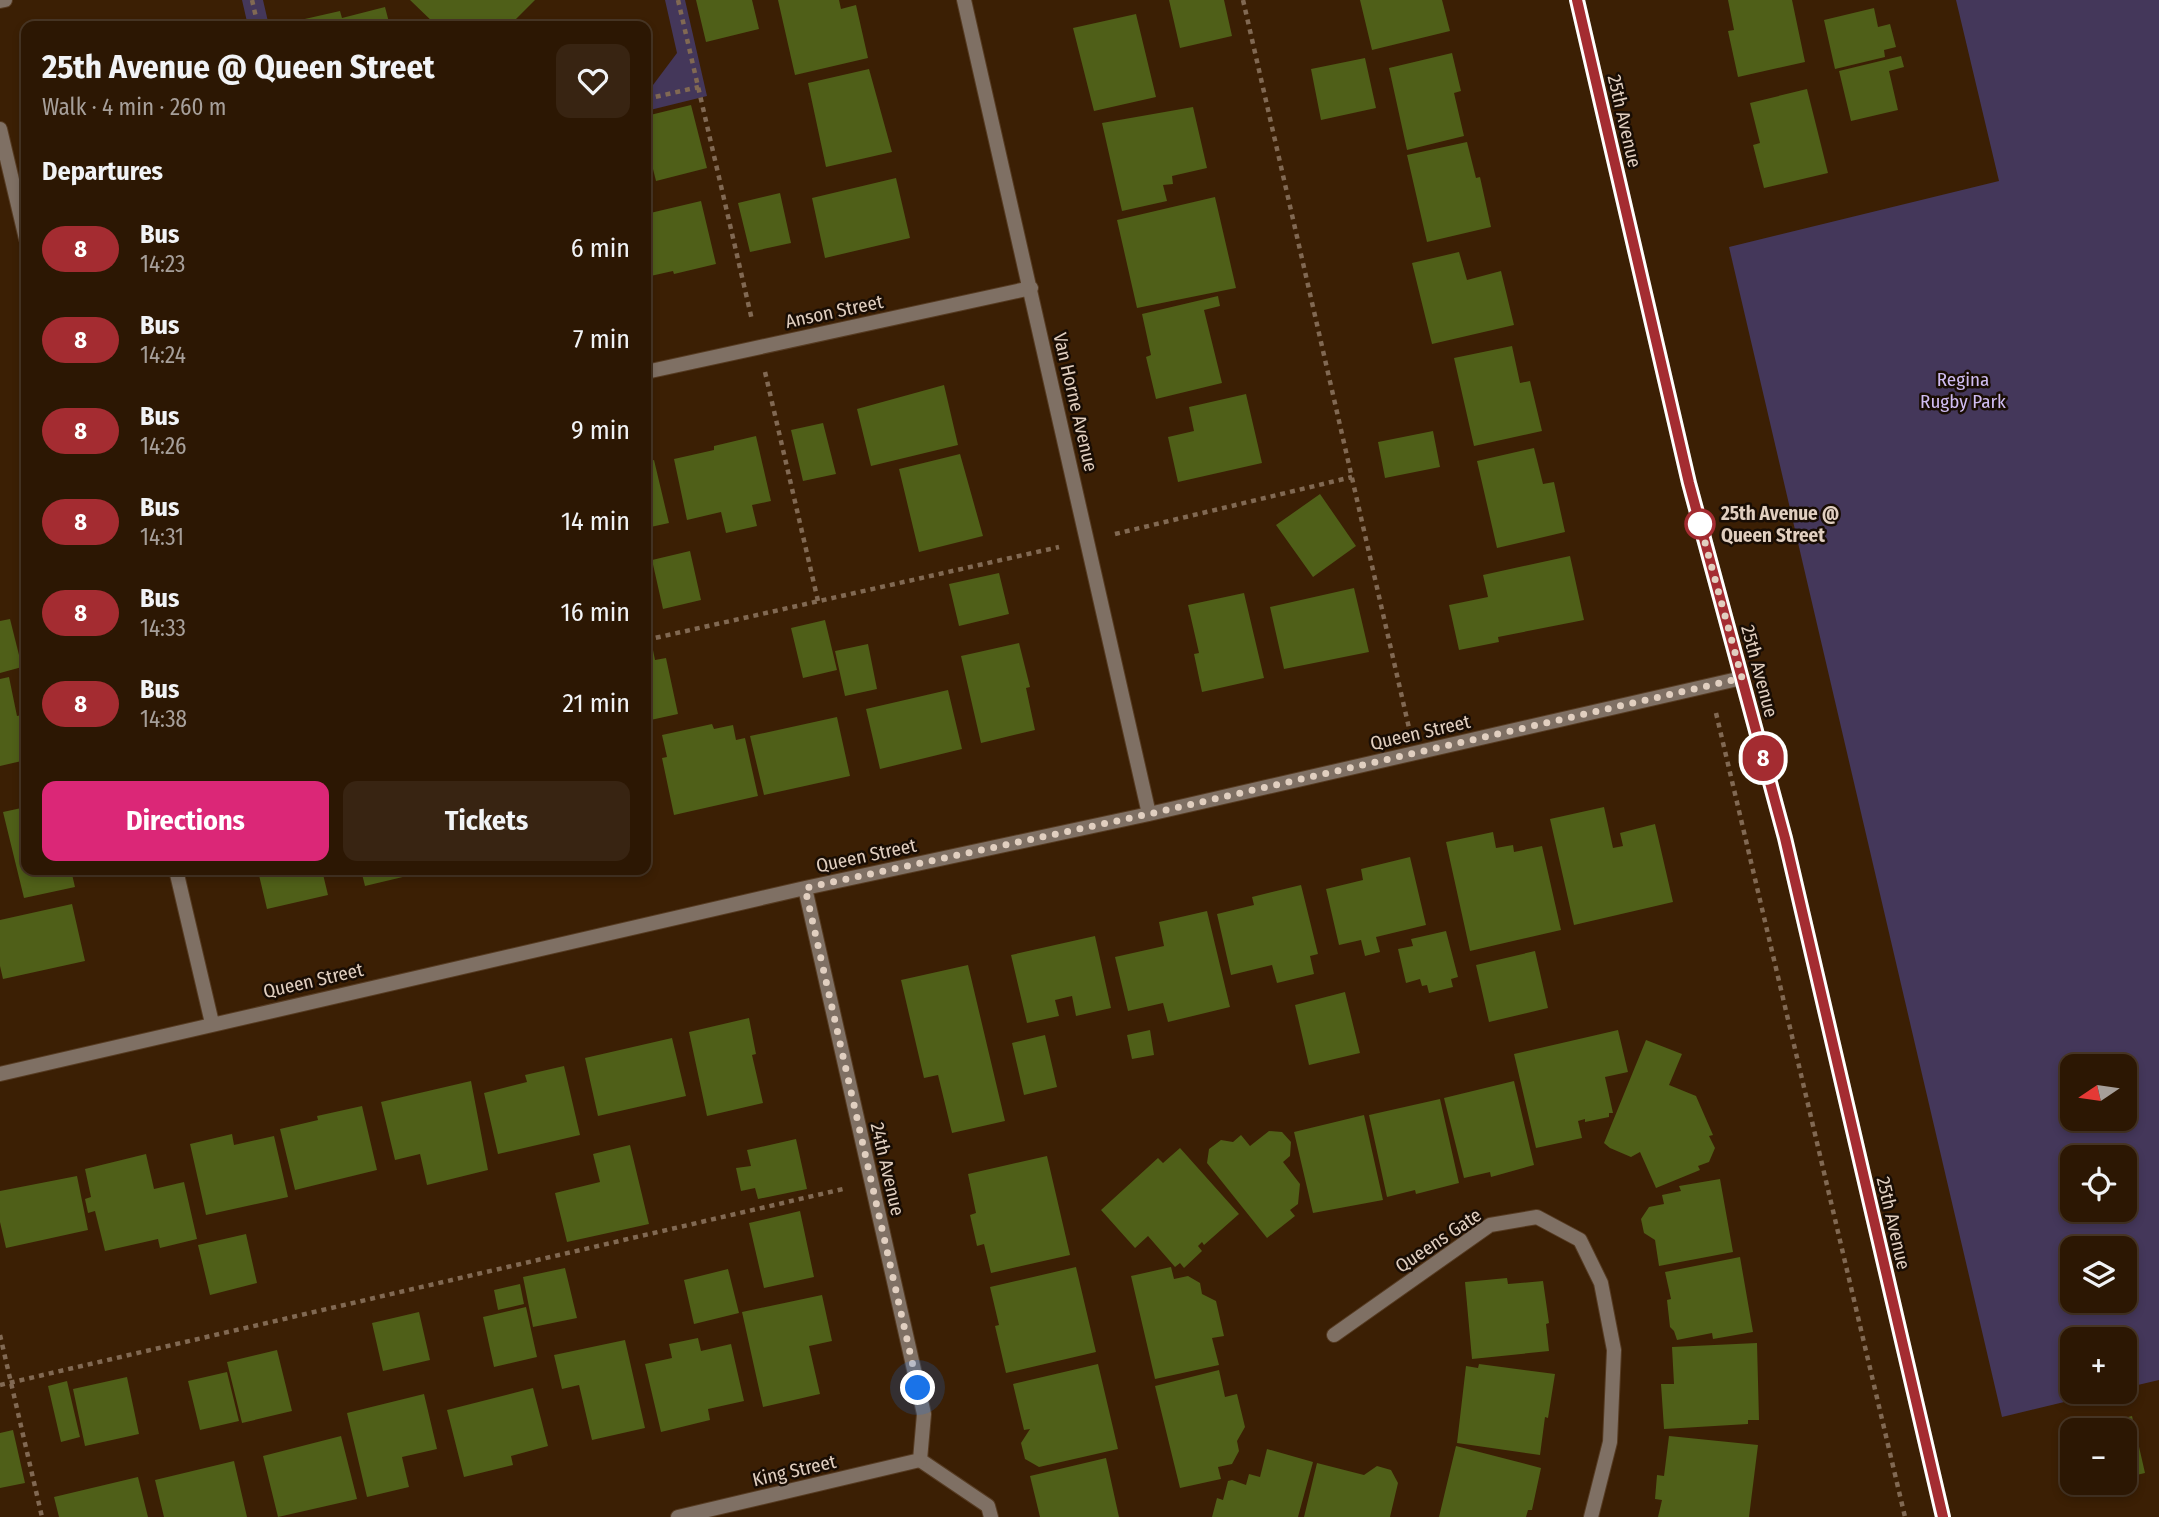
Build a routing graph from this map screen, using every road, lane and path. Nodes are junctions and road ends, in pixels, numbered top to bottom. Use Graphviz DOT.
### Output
graph roads {
  1 [pos="252,0"];
  2 [pos="678,0"];
  3 [pos="964,0"];
  4 [pos="1243,0"];
  5 [pos="1577,0"];
  6 [pos="257,21"];
  7 [pos="651,98"];
  8 [pos="0,130"];
  9 [pos="21,218"];
  10 [pos="1031,288"];
  11 [pos="651,371"];
  12 [pos="1352,477"];
  13 [pos="1088,541"];
  14 [pos="651,639"];
  15 [pos="1742,678"];
  16 [pos="1710,685"];
  17 [pos="1415,753"];
  18 [pos="1149,814"];
  19 [pos="177,875"];
  20 [pos="805,888"];
  21 [pos="212,1023"];
  22 [pos="0,1073"];
  23 [pos="872,1182"];
  24 [pos="0,1335"];
  25 [pos="1334,1335"];
  26 [pos="11,1382"];
  27 [pos="0,1385"];
  28 [pos="920,1460"];
  29 [pos="42,1517"];
  30 [pos="678,1517"];
  31 [pos="991,1517"];
  32 [pos="1591,1517"];
  33 [pos="1905,1517"];
  34 [pos="1943,1517"];
  1 -- 6 [label="path"];
  2 -- 7 [label="path"];
  3 -- 10 [label="street, Van Horne Avenue"];
  4 -- 12 [label="path"];
  5 -- 15 [label="street, 25th Avenue"];
  8 -- 9 [label="street"];
  10 -- 11 [label="street, Anson Street"];
  10 -- 13 [label="street, Van Horne Avenue"];
  12 -- 13 [label="path"];
  12 -- 17 [label="path"];
  13 -- 14 [label="path"];
  13 -- 18 [label="street, Van Horne Avenue"];
  15 -- 16 [label="street, Queen Street"];
  15 -- 34 [label="street, 25th Avenue"];
  16 -- 17 [label="street, Queen Street"];
  16 -- 33 [label="path"];
  17 -- 18 [label="street, Queen Street"];
  18 -- 20 [label="street, Queen Street"];
  19 -- 21 [label="street"];
  20 -- 21 [label="street, Queen Street"];
  20 -- 23 [label="street, 24th Avenue"];
  21 -- 22 [label="street, Queen Street"];
  23 -- 26 [label="path"];
  23 -- 28 [label="street, 24th Avenue"];
  24 -- 26 [label="path"];
  25 -- 32 [label="street, Queens Gate"];
  26 -- 27 [label="path"];
  26 -- 29 [label="path"];
  28 -- 30 [label="street, King Street"];
  28 -- 31 [label="street"];
}
